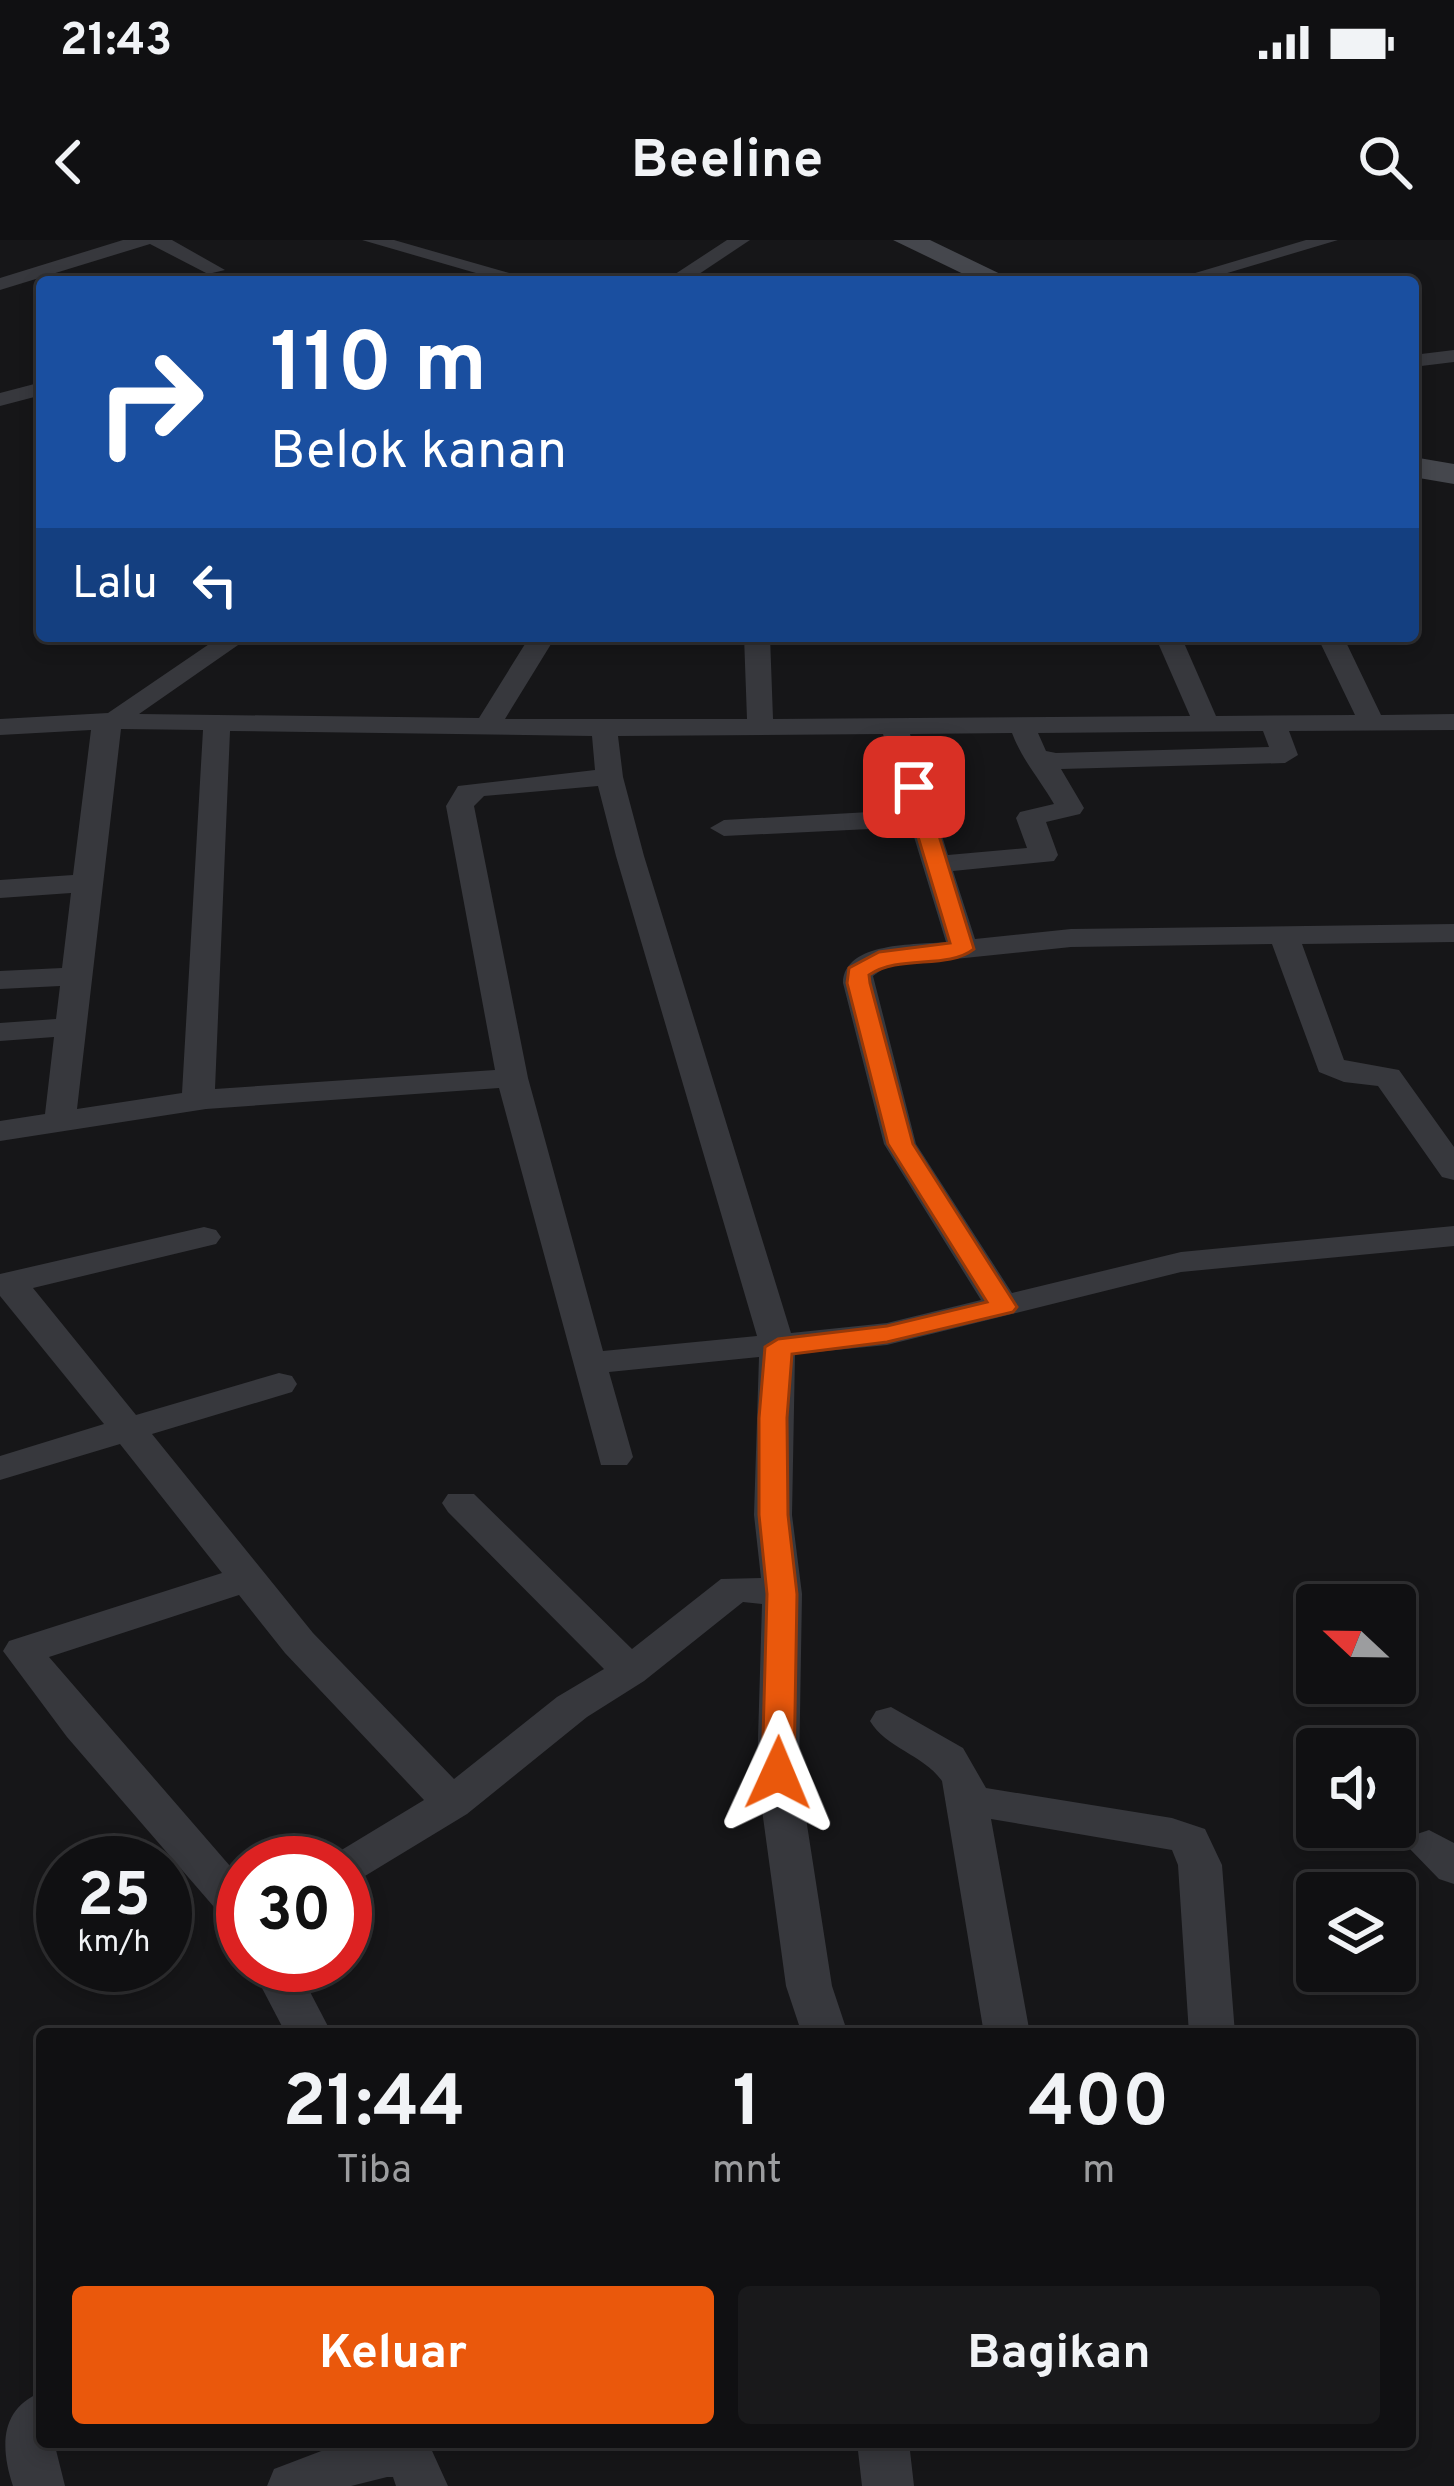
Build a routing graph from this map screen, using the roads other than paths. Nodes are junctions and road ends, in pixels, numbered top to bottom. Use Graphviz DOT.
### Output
graph roads {
  1 [pos="143,240"];
  2 [pos="157,240"];
  3 [pos="372,240"];
  4 [pos="740,240"];
  5 [pos="907,240"];
  6 [pos="1328,240"];
  7 [pos="215,270"];
  8 [pos="26,274"];
  9 [pos="507,276"];
  10 [pos="680,276"];
  11 [pos="989,276"];
  12 [pos="1197,276"];
  13 [pos="0,284"];
  14 [pos="36,290"];
  15 [pos="1454,356"];
  16 [pos="1419,359"];
  17 [pos="36,390"];
  18 [pos="0,400"];
  19 [pos="1419,468"];
  20 [pos="1454,474"];
  21 [pos="229,642"];
  22 [pos="539,642"];
  23 [pos="757,642"];
  24 [pos="1171,642"];
  25 [pos="1333,642"];
  26 [pos="1454,722"];
  27 [pos="108,723"];
  28 [pos="1372,723"];
  29 [pos="760,724"];
  30 [pos="1273,724"];
  31 [pos="217,725"];
  32 [pos="894,725"];
  33 [pos="1022,725"];
  34 [pos="1207,725"];
  35 [pos="488,726"];
  36 [pos="0,727"];
  37 [pos="604,728"];
  38 [pos="1042,760"];
  39 [pos="610,778"];
  40 [pos="923,818"];
  41 [pos="724,828"];
  42 [pos="937,865"];
  43 [pos="86,883"];
  44 [pos="0,889"];
  45 [pos="1454,933"];
  46 [pos="1284,935"];
  47 [pos="963,949"];
  48 [pos="76,976"];
  49 [pos="0,980"];
  50 [pos="70,1027"];
  51 [pos="0,1032"];
  52 [pos="512,1078"];
  53 [pos="198,1100"];
  54 [pos="60,1120"];
  55 [pos="0,1131"];
  56 [pos="1454,1170"];
  57 [pos="1454,1236"];
  58 [pos="204,1237"];
  59 [pos="5,1284"];
  60 [pos="1004,1307"];
  61 [pos="778,1347"];
  62 [pos="589,1363"];
  63 [pos="279,1384"];
  64 [pos="131,1431"];
  65 [pos="614,1457"];
  66 [pos="0,1468"];
  67 [pos="461,1503"];
  68 [pos="246,1580"];
  69 [pos="782,1594"];
  70 [pos="11,1654"];
  71 [pos="630,1671"];
  72 [pos="891,1721"];
  73 [pos="967,1800"];
  74 [pos="452,1803"];
  75 [pos="372,1852"];
  76 [pos="216,1879"];
  77 [pos="287,1992"];
  78 [pos="306,2028"];
  79 [pos="823,2028"];
  80 [pos="1006,2028"];
  81 [pos="1212,2028"];
  82 [pos="36,2419"];
  83 [pos="884,2448"];
  84 [pos="39,2486"];
  85 [pos="292,2486"];
  86 [pos="422,2486"];
  87 [pos="888,2486"];
  1 -- 8 [label="street"];
  2 -- 7 [label="street"];
  3 -- 9 [label="street"];
  4 -- 10 [label="street"];
  5 -- 11 [label="street"];
  6 -- 12 [label="street"];
  8 -- 13 [label="street"];
  8 -- 14 [label="street"];
  15 -- 16 [label="street"];
  17 -- 18 [label="street"];
  19 -- 20 [label="street"];
  21 -- 27 [label="street"];
  22 -- 35 [label="street"];
  23 -- 29 [label="street"];
  24 -- 34 [label="street"];
  25 -- 28 [label="street"];
  26 -- 28 [label="street"];
  27 -- 31 [label="street"];
  27 -- 36 [label="street"];
  27 -- 43 [label="street"];
  28 -- 30 [label="street"];
  29 -- 32 [label="street"];
  29 -- 37 [label="street"];
  30 -- 34 [label="street"];
  30 -- 38 [label="street"];
  31 -- 35 [label="street"];
  31 -- 53 [label="street"];
  32 -- 33 [label="street"];
  32 -- 40 [label="street"];
  33 -- 34 [label="street"];
  33 -- 38 [label="street"];
  35 -- 37 [label="street"];
  37 -- 39 [label="street"];
  38 -- 42 [label="street"];
  39 -- 52 [label="street"];
  39 -- 61 [label="street"];
  40 -- 41 [label="street"];
  40 -- 42 [label="street"];
  42 -- 47 [label="street"];
  43 -- 44 [label="street"];
  43 -- 48 [label="street"];
  45 -- 46 [label="street"];
  46 -- 47 [label="street"];
  46 -- 56 [label="street"];
  47 -- 60 [label="street"];
  48 -- 49 [label="street"];
  48 -- 50 [label="street"];
  50 -- 51 [label="street"];
  50 -- 54 [label="street"];
  52 -- 53 [label="street"];
  52 -- 62 [label="street"];
  53 -- 54 [label="street"];
  54 -- 55 [label="street"];
  57 -- 60 [label="street"];
  58 -- 59 [label="street"];
  59 -- 64 [label="street"];
  60 -- 61 [label="street"];
  61 -- 62 [label="street"];
  61 -- 69 [label="street"];
  62 -- 65 [label="street"];
  63 -- 64 [label="street"];
  64 -- 66 [label="street"];
  64 -- 68 [label="street"];
  67 -- 71 [label="street"];
  68 -- 70 [label="street"];
  68 -- 74 [label="street"];
  69 -- 71 [label="street"];
  69 -- 79 [label="street"];
  70 -- 76 [label="street"];
  71 -- 74 [label="street"];
  72 -- 73 [label="street"];
  73 -- 80 [label="street"];
  73 -- 81 [label="street"];
  74 -- 75 [label="street"];
  77 -- 78 [label="street"];
  82 -- 84 [label="street"];
  83 -- 87 [label="street"];
  85 -- 86 [label="street"];
}
